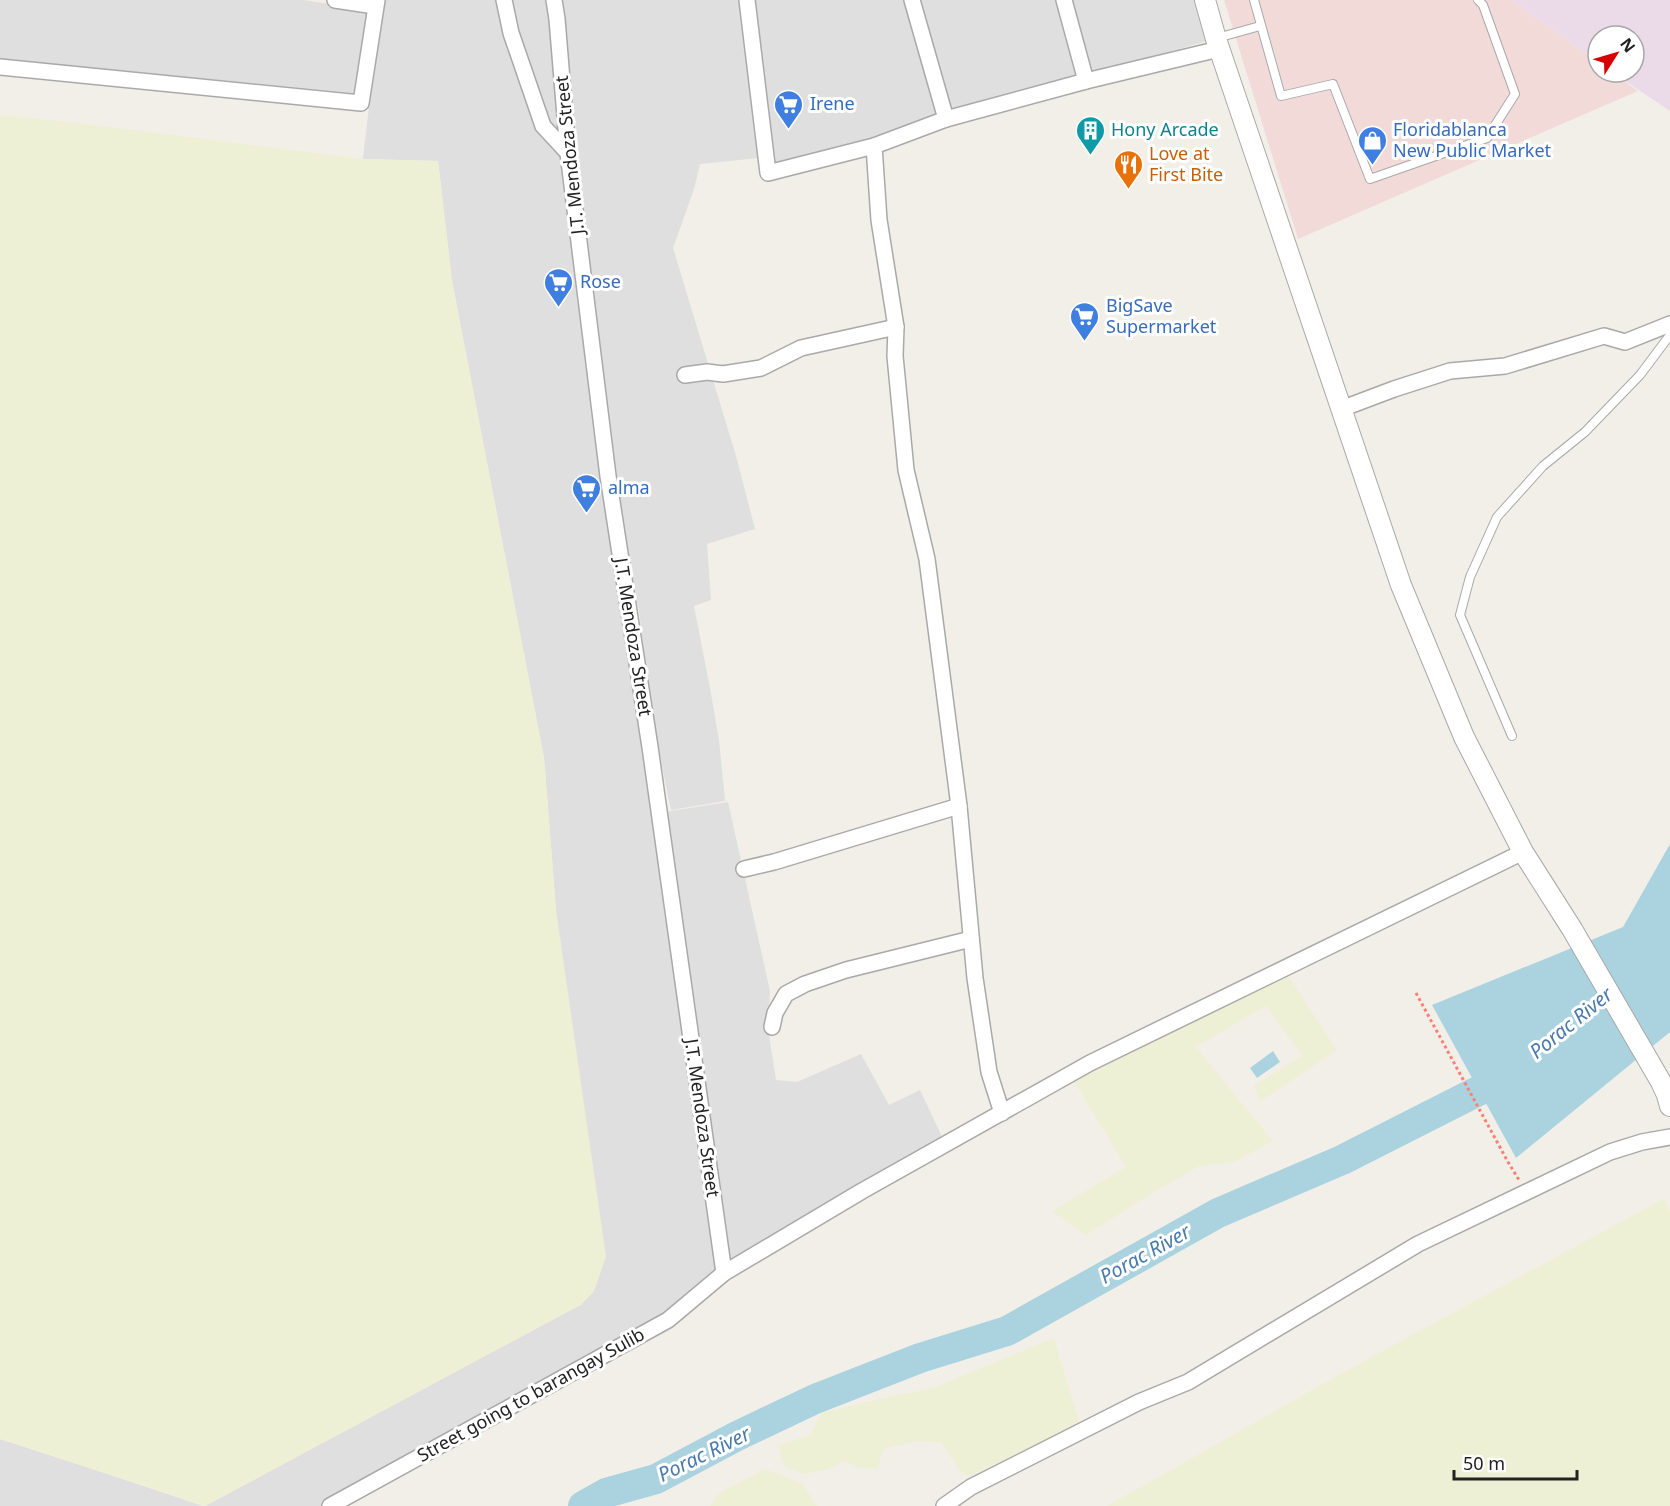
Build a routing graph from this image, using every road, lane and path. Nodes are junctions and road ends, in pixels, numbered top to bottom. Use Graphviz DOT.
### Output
graph roads {
  1 [pos="335,0"];
  2 [pos="504,0"];
  3 [pos="554,0"];
  4 [pos="747,0"];
  5 [pos="912,0"];
  6 [pos="1064,0"];
  7 [pos="1205,0"];
  8 [pos="1254,0"];
  9 [pos="1478,0"];
  10 [pos="376,3"];
  11 [pos="1260,26"];
  12 [pos="1218,44"];
  13 [pos="0,67"];
  14 [pos="1086,81"];
  15 [pos="946,120"];
  16 [pos="874,146"];
  17 [pos="568,153"];
  18 [pos="1670,324"];
  19 [pos="896,327"];
  20 [pos="1670,335"];
  21 [pos="685,375"];
  22 [pos="1341,409"];
  23 [pos="1512,736"];
  24 [pos="959,806"];
  25 [pos="1523,852"];
  26 [pos="744,869"];
  27 [pos="971,939"];
  28 [pos="1416,993"];
  29 [pos="772,1027"];
  30 [pos="1670,1106"];
  31 [pos="1002,1113"];
  32 [pos="1670,1137"];
  33 [pos="1527,1191"];
  34 [pos="724,1273"];
  35 [pos="330,1506"];
  36 [pos="944,1506"];
  1 -- 10 [label="street"];
  2 -- 17 [label="street"];
  3 -- 17 [label="street, J.T. Mendoza Street"];
  4 -- 16 [label="street"];
  5 -- 15 [label="street"];
  6 -- 14 [label="street"];
  7 -- 12 [label="street"];
  8 -- 11 [label="lane"];
  9 -- 11 [label="lane"];
  10 -- 13 [label="street"];
  11 -- 12 [label="lane"];
  12 -- 14 [label="street"];
  12 -- 22 [label="street"];
  14 -- 15 [label="street"];
  15 -- 16 [label="street"];
  16 -- 19 [label="street"];
  17 -- 34 [label="street, J.T. Mendoza Street"];
  18 -- 22 [label="street"];
  19 -- 21 [label="street"];
  19 -- 24 [label="street"];
  20 -- 23 [label="lane"];
  22 -- 25 [label="street"];
  24 -- 26 [label="street"];
  24 -- 27 [label="street"];
  25 -- 30 [label="street"];
  25 -- 31 [label="street, Street going to barangay Sulib"];
  27 -- 29 [label="street"];
  27 -- 31 [label="street"];
  28 -- 33 [label="path"];
  31 -- 34 [label="street, Street going to barangay Sulib"];
  32 -- 33 [label="street"];
  33 -- 36 [label="street"];
  34 -- 35 [label="street, Street going to barangay Sulib"];
}
